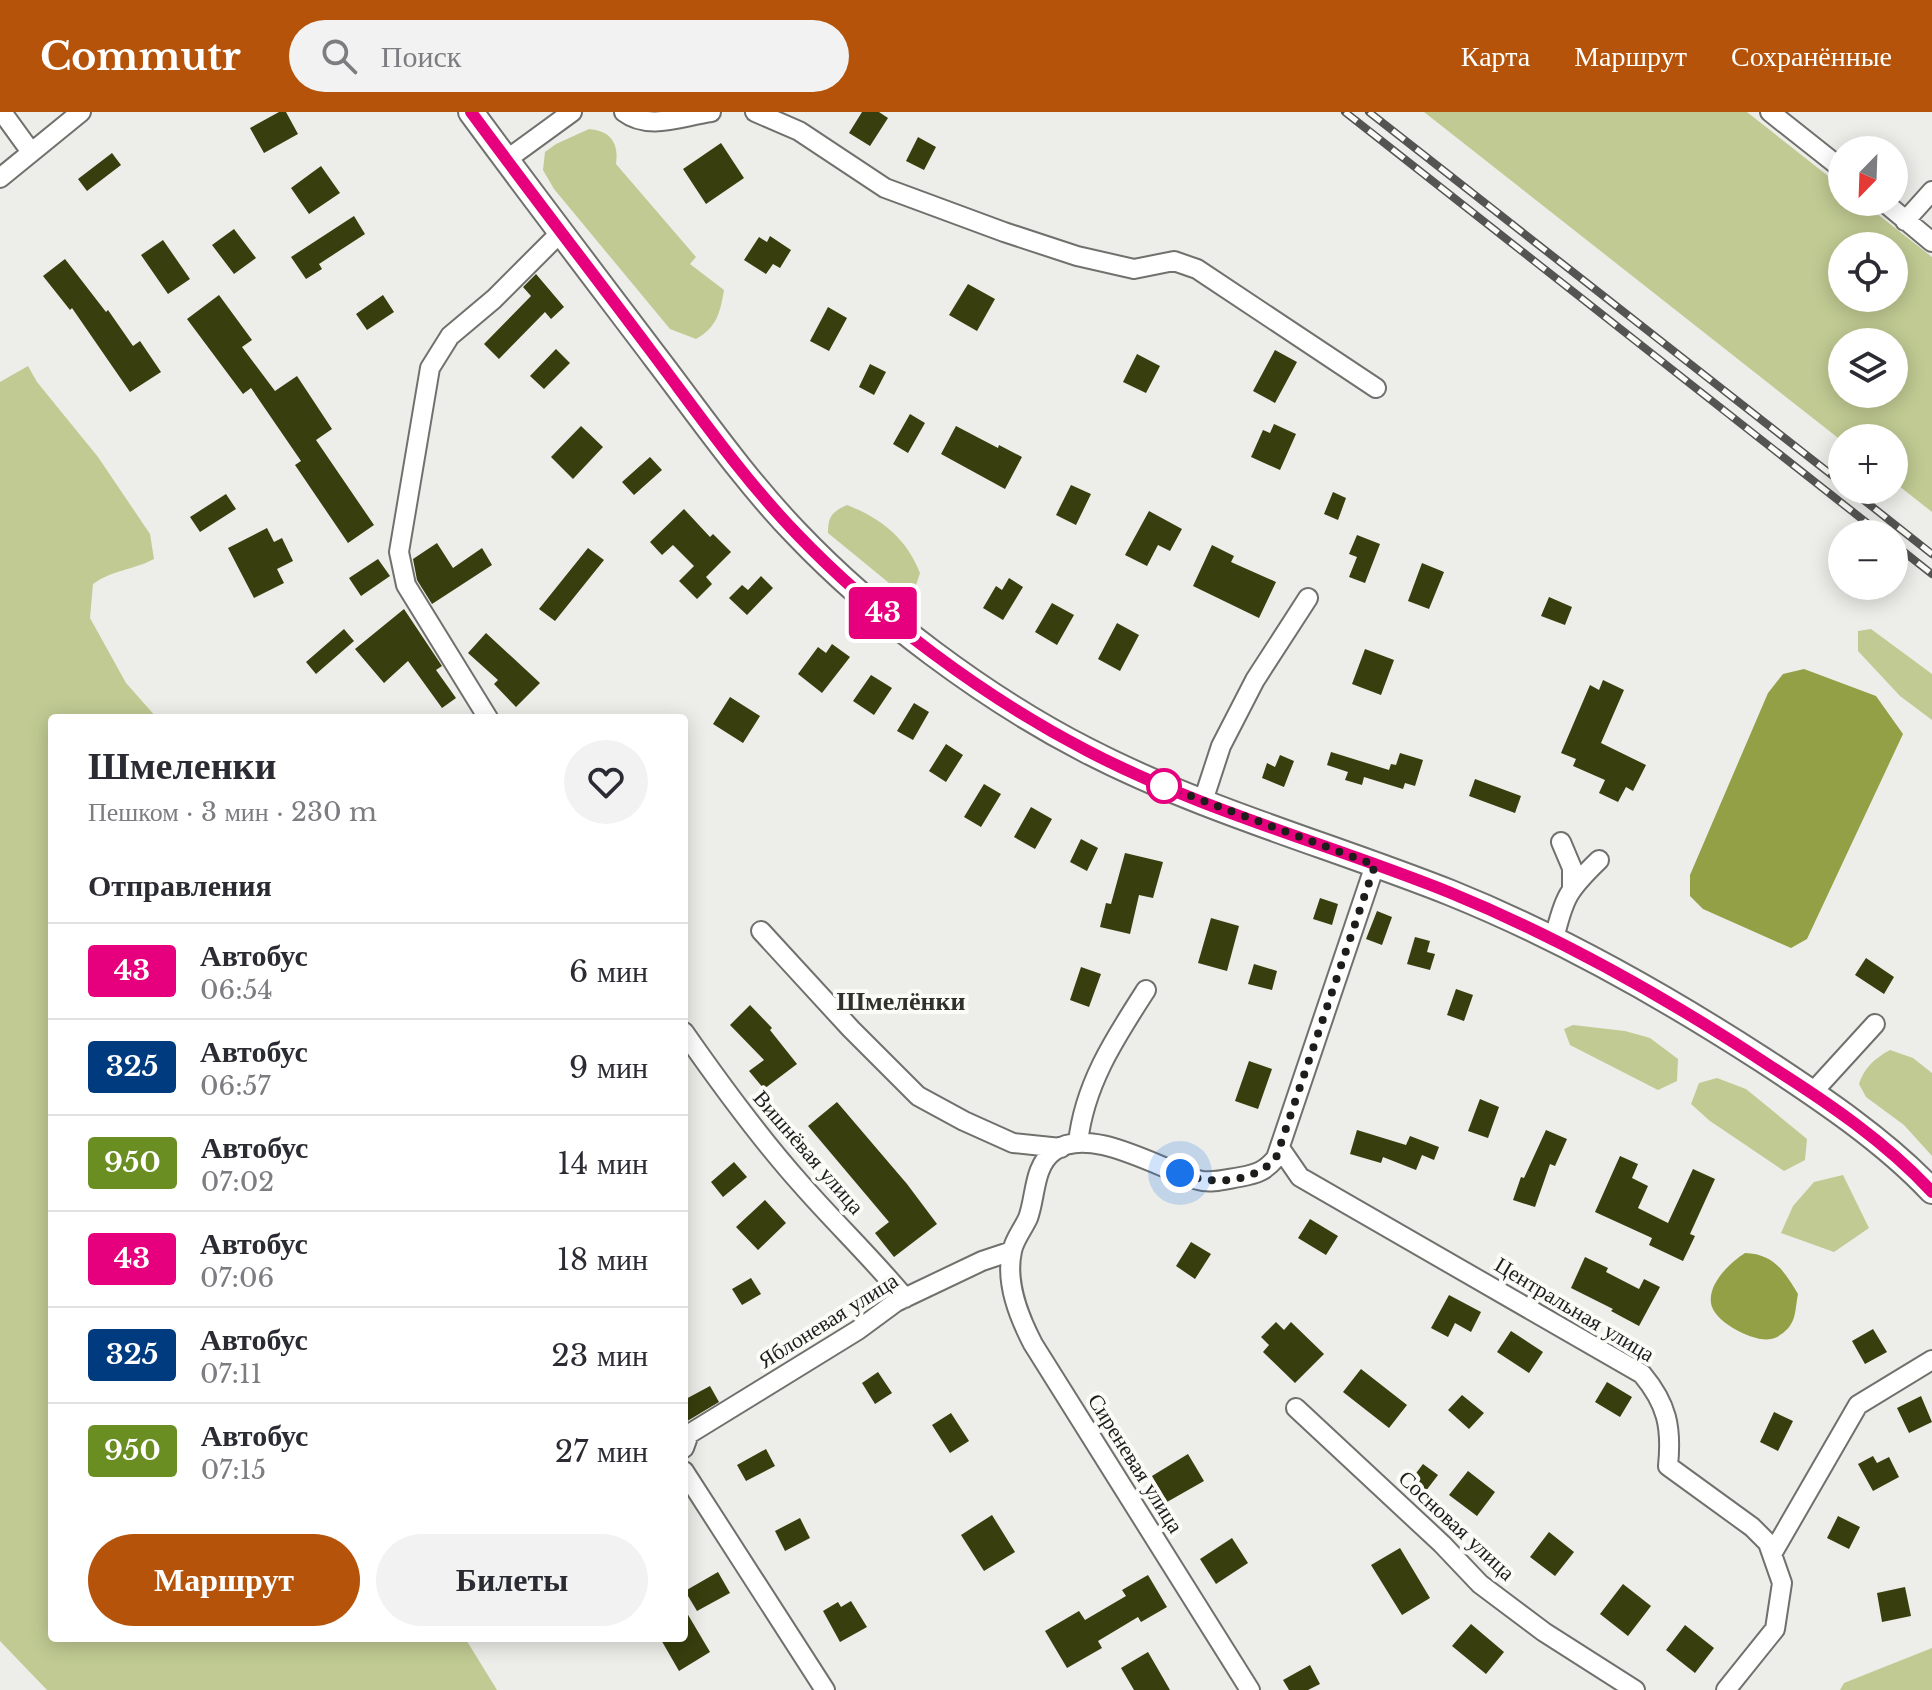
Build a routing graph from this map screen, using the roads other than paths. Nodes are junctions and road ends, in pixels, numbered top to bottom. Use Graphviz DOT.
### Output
graph roads {
  1 [pos="2,112"];
  2 [pos="81,112"];
  3 [pos="471,112"];
  4 [pos="572,112"];
  5 [pos="624,112"];
  6 [pos="711,112"];
  7 [pos="755,112"];
  8 [pos="1770,112"];
  9 [pos="31,152"];
  10 [pos="1828,158"];
  11 [pos="506,160"];
  12 [pos="0,178"];
  13 [pos="1932,191"];
  14 [pos="1899,216"];
  15 [pos="1905,221"];
  16 [pos="561,232"];
  17 [pos="1932,242"];
  18 [pos="1376,388"];
  19 [pos="1308,598"];
  20 [pos="486,714"];
  21 [pos="1203,801"];
  22 [pos="1561,842"];
  23 [pos="1599,860"];
  24 [pos="1375,865"];
  25 [pos="1572,887"];
  26 [pos="761,931"];
  27 [pos="1554,939"];
  28 [pos="1146,990"];
  29 [pos="1875,1024"];
  30 [pos="688,1038"];
  31 [pos="1812,1093"];
  32 [pos="1070,1145"];
  33 [pos="1280,1148"];
  34 [pos="1932,1191"];
  35 [pos="1012,1251"];
  36 [pos="905,1298"];
  37 [pos="1932,1360"];
  38 [pos="1296,1408"];
  39 [pos="688,1437"];
  40 [pos="688,1477"];
  41 [pos="1772,1554"];
  42 [pos="825,1690"];
  43 [pos="1250,1690"];
  44 [pos="1635,1690"];
  45 [pos="1726,1690"];
  1 -- 9 [label="street"];
  2 -- 9 [label="street"];
  3 -- 11 [label="main road"];
  4 -- 11 [label="street"];
  5 -- 6 [label="street"];
  7 -- 18 [label="street"];
  8 -- 10 [label="street"];
  9 -- 12 [label="street"];
  11 -- 16 [label="main road"];
  13 -- 15 [label="street"];
  14 -- 15 [label="street"];
  15 -- 17 [label="street"];
  16 -- 20 [label="street"];
  16 -- 21 [label="main road"];
  19 -- 21 [label="street"];
  21 -- 24 [label="main road"];
  22 -- 25 [label="street"];
  23 -- 25 [label="street"];
  24 -- 27 [label="main road"];
  24 -- 33 [label="street"];
  25 -- 27 [label="street"];
  26 -- 32 [label="street"];
  27 -- 31 [label="main road"];
  28 -- 32 [label="street"];
  29 -- 31 [label="street"];
  30 -- 36 [label="street, Вишнёвая улица"];
  31 -- 34 [label="main road"];
  32 -- 33 [label="street"];
  32 -- 35 [label="street"];
  33 -- 41 [label="street, Центральная улица"];
  35 -- 36 [label="street, Яблоневая улица"];
  35 -- 43 [label="street, Сиреневая улица"];
  36 -- 39 [label="street, Яблоневая улица"];
  37 -- 41 [label="street"];
  38 -- 44 [label="street, Сосновая улица"];
  40 -- 42 [label="street"];
  41 -- 45 [label="street, Центральная улица"];
}
